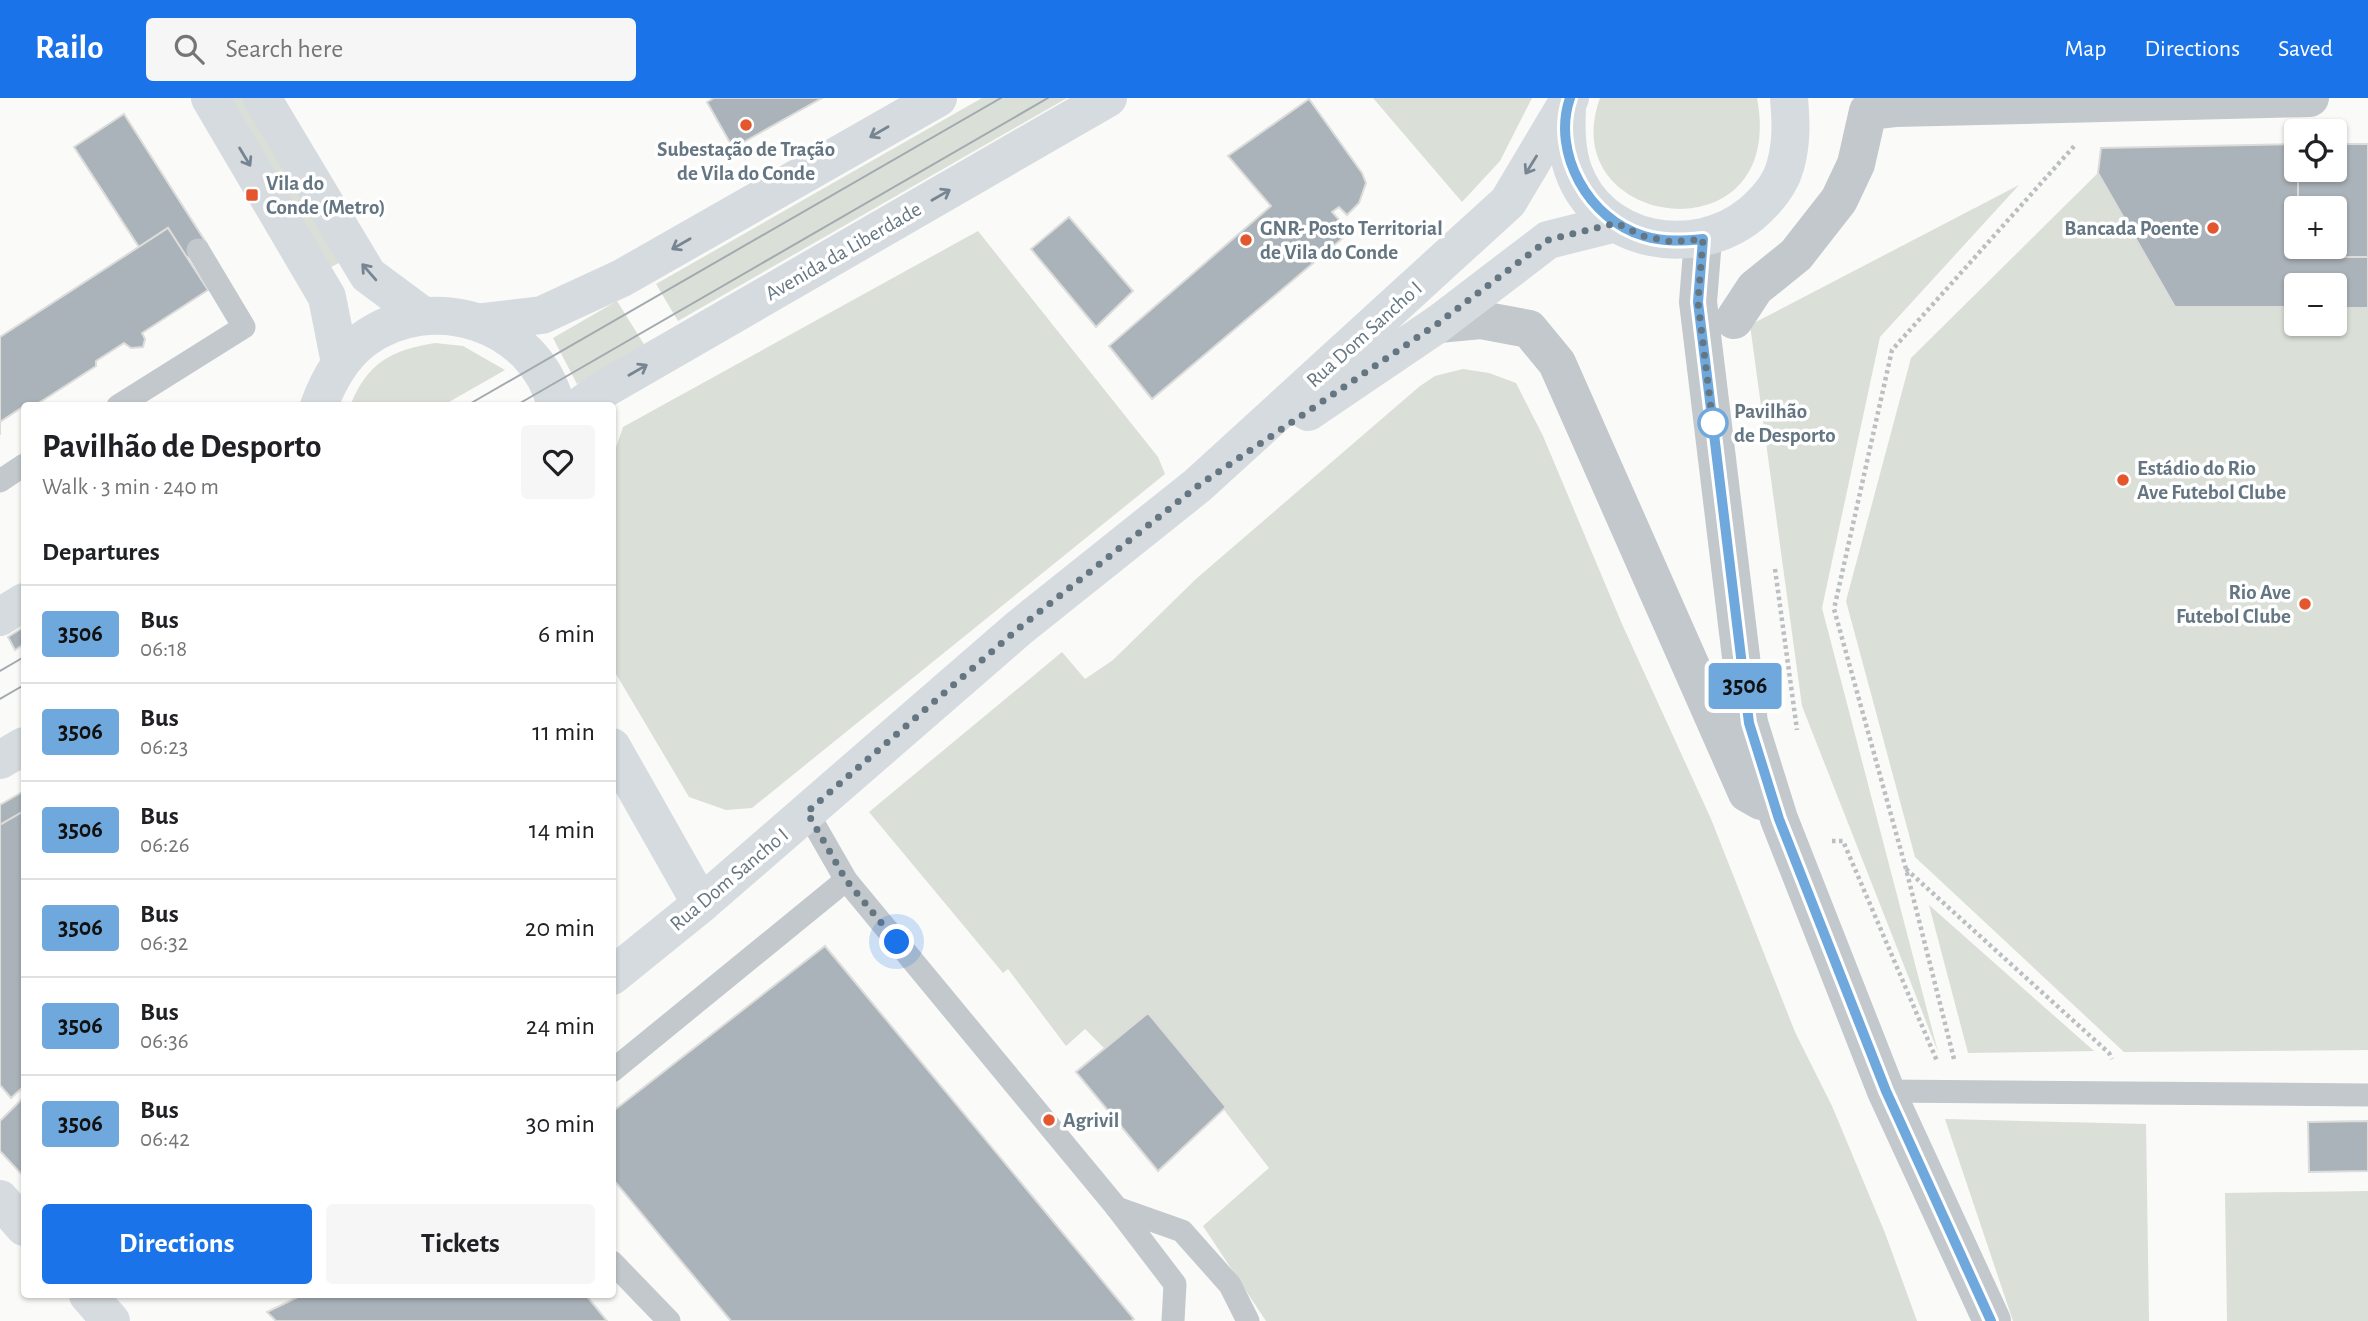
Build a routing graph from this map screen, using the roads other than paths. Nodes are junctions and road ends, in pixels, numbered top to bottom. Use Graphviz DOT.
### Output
graph roads {
  1 [pos="210,98"];
  2 [pos="262,98"];
  3 [pos="938,98"];
  4 [pos="1108,98"];
  5 [pos="1789,98"];
  6 [pos="2310,98"];
  7 [pos="1568,102"];
  8 [pos="1616,223"];
  9 [pos="1703,239"];
  10 [pos="198,250"];
  11 [pos="422,315"];
  12 [pos="1734,320"];
  13 [pos="483,323"];
  14 [pos="1437,324"];
  15 [pos="340,363"];
  16 [pos="124,402"];
  17 [pos="321,402"];
  18 [pos="554,402"];
  19 [pos="585,402"];
  20 [pos="21,467"];
  21 [pos="0,481"];
  22 [pos="1199,485"];
  23 [pos="21,604"];
  24 [pos="0,617"];
  25 [pos="21,748"];
  26 [pos="616,754"];
  27 [pos="0,760"];
  28 [pos="1775,808"];
  29 [pos="807,812"];
  30 [pos="846,880"];
  31 [pos="701,904"];
  32 [pos="616,973"];
  33 [pos="616,1068"];
  34 [pos="1886,1091"];
  35 [pos="2368,1095"];
  36 [pos="0,1199"];
  37 [pos="1117,1208"];
  38 [pos="21,1224"];
  39 [pos="616,1266"];
  40 [pos="91,1298"];
  41 [pos="111,1321"];
  42 [pos="669,1321"];
  43 [pos="1173,1321"];
  44 [pos="1248,1321"];
  45 [pos="1992,1321"];
  1 -- 15 [label="street, one-way"];
  11 -- 2 [label="street, one-way"];
  3 -- 13 [label="street, one-way"];
  19 -- 4 [label="street, Avenida da Liberdade, one-way"];
  5 -- 9 [label="street, Rua Dom Sancho I"];
  6 -- 12 [label="street"];
  7 -- 8 [label="street, Rua Dom Sancho I"];
  7 -- 22 [label="street, Rua Dom Sancho I, one-way"];
  8 -- 9 [label="street, Rua Dom Sancho I"];
  8 -- 14 [label="street, Rua Dom Sancho I"];
  9 -- 28 [label="street"];
  10 -- 16 [label="lane"];
  11 -- 13 [label="street"];
  11 -- 15 [label="street"];
  13 -- 18 [label="street"];
  14 -- 22 [label="street, Rua Dom Sancho I"];
  14 -- 28 [label="street"];
  15 -- 17 [label="street"];
  20 -- 21 [label="lane"];
  22 -- 29 [label="street, Rua Dom Sancho I"];
  23 -- 24 [label="street"];
  25 -- 27 [label="street"];
  26 -- 31 [label="street"];
  28 -- 34 [label="street"];
  29 -- 30 [label="lane"];
  29 -- 31 [label="street, Rua Dom Sancho I"];
  30 -- 33 [label="lane"];
  30 -- 37 [label="lane"];
  31 -- 32 [label="street, Rua Dom Sancho I"];
  34 -- 35 [label="lane"];
  34 -- 45 [label="street"];
  36 -- 38 [label="street"];
  37 -- 43 [label="lane"];
  37 -- 44 [label="lane"];
  39 -- 42 [label="lane"];
  40 -- 41 [label="street"];
}
